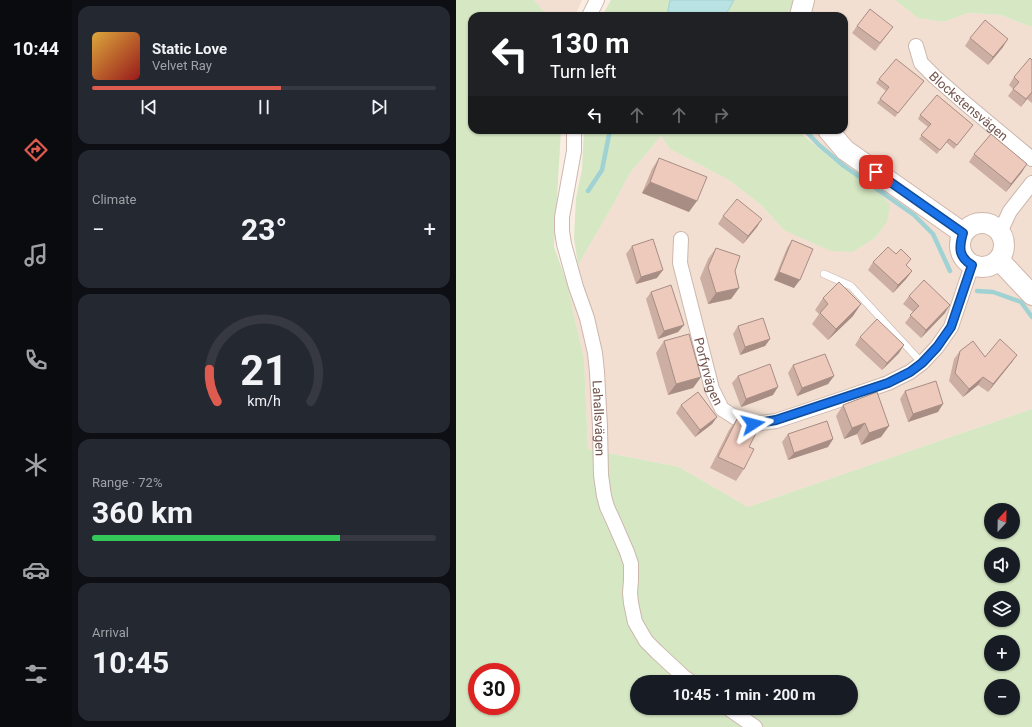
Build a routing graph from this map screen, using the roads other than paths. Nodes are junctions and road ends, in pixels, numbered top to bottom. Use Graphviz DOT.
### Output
graph roads {
  1 [pos="597,0"];
  2 [pos="804,0"];
  3 [pos="591,12"];
  4 [pos="801,12"];
  5 [pos="916,46"];
  6 [pos="574,134"];
  7 [pos="831,134"];
  8 [pos="1032,159"];
  9 [pos="1032,183"];
  10 [pos="1000,232"];
  11 [pos="963,233"];
  12 [pos="681,239"];
  13 [pos="999,260"];
  14 [pos="972,265"];
  15 [pos="824,274"];
  16 [pos="1032,295"];
  17 [pos="922,363"];
  18 [pos="682,675"];
  19 [pos="738,715"];
  20 [pos="754,727"];
  1 -- 3 [label="street"];
  2 -- 4 [label="street"];
  5 -- 8 [label="street, Blockstensvägen"];
  6 -- 18 [label="street, Lahallsvägen"];
  7 -- 11 [label="street"];
  9 -- 10 [label="street"];
  10 -- 11 [label="street"];
  10 -- 13 [label="street"];
  11 -- 14 [label="street"];
  12 -- 17 [label="street, Porfyrvägen"];
  13 -- 14 [label="street"];
  13 -- 16 [label="street"];
  14 -- 17 [label="street, Porfyrvägen"];
  15 -- 17 [label="lane"];
  19 -- 20 [label="street"];
}
